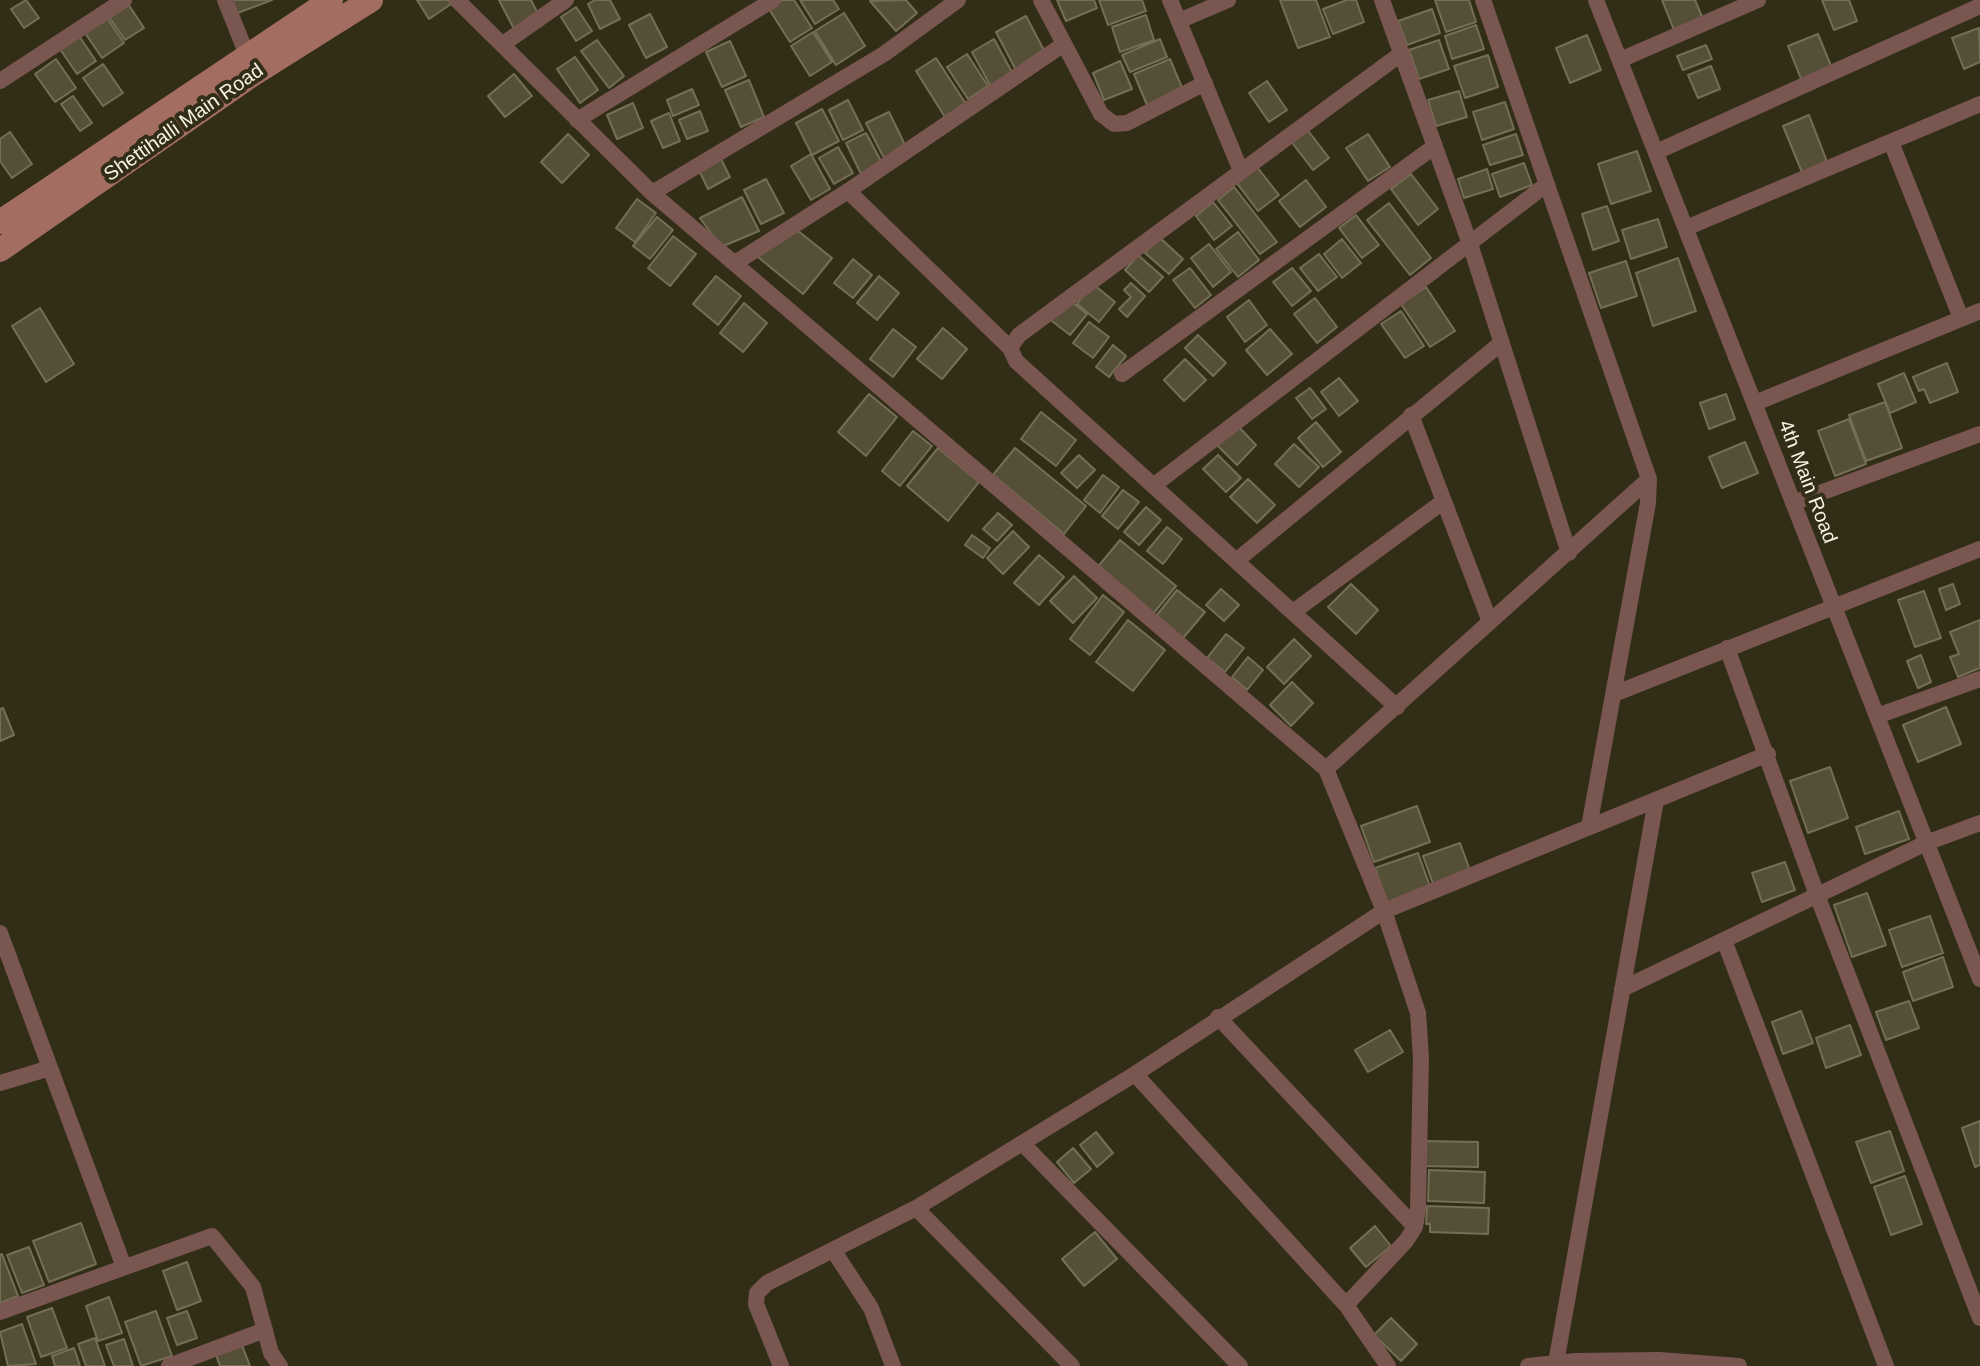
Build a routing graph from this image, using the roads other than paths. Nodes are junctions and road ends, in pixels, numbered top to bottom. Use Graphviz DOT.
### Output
graph roads {
  1 [pos="124,0"];
  2 [pos="225,0"];
  3 [pos="331,0"];
  4 [pos="371,0"];
  5 [pos="457,0"];
  6 [pos="566,0"];
  7 [pos="773,0"];
  8 [pos="958,0"];
  9 [pos="1041,0"];
  10 [pos="1170,0"];
  11 [pos="1228,0"];
  12 [pos="1382,0"];
  13 [pos="1483,0"];
  14 [pos="1596,0"];
  15 [pos="1758,0"];
  16 [pos="1980,6"];
  17 [pos="1179,21"];
  18 [pos="503,44"];
  19 [pos="1064,44"];
  20 [pos="1402,53"];
  21 [pos="1620,60"];
  22 [pos="250,65"];
  23 [pos="0,81"];
  24 [pos="1205,83"];
  25 [pos="1980,104"];
  26 [pos="577,120"];
  27 [pos="1891,142"];
  28 [pos="1435,146"];
  29 [pos="1656,152"];
  30 [pos="1241,171"];
  31 [pos="1547,184"];
  32 [pos="848,191"];
  33 [pos="652,193"];
  34 [pos="0,222"];
  35 [pos="1686,228"];
  36 [pos="1470,244"];
  37 [pos="0,250"];
  38 [pos="735,263"];
  39 [pos="1980,311"];
  40 [pos="1961,318"];
  41 [pos="1500,344"];
  42 [pos="1010,348"];
  43 [pos="1122,374"];
  44 [pos="1755,403"];
  45 [pos="1411,415"];
  46 [pos="1980,434"];
  47 [pos="1649,479"];
  48 [pos="1153,486"];
  49 [pos="1444,501"];
  50 [pos="1793,503"];
  51 [pos="1980,549"];
  52 [pos="1569,553"];
  53 [pos="1236,561"];
  54 [pos="1834,605"];
  55 [pos="1293,612"];
  56 [pos="1490,622"];
  57 [pos="1727,648"];
  58 [pos="1980,679"];
  59 [pos="1614,694"];
  60 [pos="1397,707"];
  61 [pos="1877,716"];
  62 [pos="1768,754"];
  63 [pos="1326,769"];
  64 [pos="1656,800"];
  65 [pos="1980,823"];
  66 [pos="1589,827"];
  67 [pos="1926,843"];
  68 [pos="1817,895"];
  69 [pos="1384,911"];
  70 [pos="0,933"];
  71 [pos="1724,940"];
  72 [pos="1980,979"];
  73 [pos="1622,989"];
  74 [pos="1218,1017"];
  75 [pos="50,1068"];
  76 [pos="1135,1074"];
  77 [pos="0,1083"];
  78 [pos="1023,1144"];
  79 [pos="916,1208"];
  80 [pos="1415,1227"];
  81 [pos="833,1250"];
  82 [pos="124,1267"];
  83 [pos="1346,1305"];
  84 [pos="0,1312"];
  85 [pos="1980,1318"];
  86 [pos="265,1330"];
  87 [pos="1556,1363"];
  88 [pos="1577,1364"];
  89 [pos="169,1366"];
  90 [pos="280,1366"];
  91 [pos="781,1366"];
  92 [pos="893,1366"];
  93 [pos="1072,1366"];
  94 [pos="1240,1366"];
  95 [pos="1388,1366"];
  96 [pos="1528,1366"];
  97 [pos="1739,1366"];
  98 [pos="1886,1366"];
  1 -- 23 [label="street"];
  2 -- 22 [label="street"];
  3 -- 22 [label="main road, Shettihalli Main Road"];
  4 -- 22 [label="main road, Shettihalli Main Road"];
  5 -- 18 [label="street"];
  6 -- 18 [label="street"];
  7 -- 26 [label="street"];
  8 -- 33 [label="street"];
  9 -- 19 [label="street"];
  10 -- 17 [label="street"];
  11 -- 17 [label="street"];
  12 -- 20 [label="street"];
  13 -- 31 [label="street"];
  14 -- 21 [label="street, 4th Main Road"];
  15 -- 21 [label="street"];
  16 -- 29 [label="street"];
  17 -- 24 [label="street"];
  18 -- 26 [label="street"];
  19 -- 24 [label="street"];
  19 -- 32 [label="street"];
  20 -- 28 [label="street"];
  20 -- 30 [label="street"];
  21 -- 29 [label="street, 4th Main Road"];
  22 -- 34 [label="main road, Shettihalli Main Road"];
  22 -- 37 [label="main road, Shettihalli Main Road"];
  24 -- 30 [label="street"];
  25 -- 27 [label="street"];
  26 -- 33 [label="street"];
  27 -- 35 [label="street"];
  27 -- 40 [label="street"];
  28 -- 36 [label="street"];
  28 -- 43 [label="street"];
  29 -- 35 [label="street, 4th Main Road"];
  30 -- 42 [label="street"];
  31 -- 36 [label="street"];
  31 -- 47 [label="street"];
  32 -- 38 [label="street"];
  32 -- 42 [label="street"];
  33 -- 38 [label="street"];
  35 -- 44 [label="street, 4th Main Road"];
  36 -- 41 [label="street"];
  36 -- 48 [label="street"];
  38 -- 63 [label="street"];
  39 -- 40 [label="street"];
  40 -- 44 [label="street"];
  41 -- 45 [label="street"];
  41 -- 52 [label="street"];
  42 -- 48 [label="street"];
  44 -- 50 [label="street, 4th Main Road"];
  45 -- 49 [label="street"];
  45 -- 53 [label="street"];
  46 -- 50 [label="street"];
  47 -- 52 [label="street"];
  47 -- 59 [label="street"];
  48 -- 53 [label="street"];
  49 -- 55 [label="street"];
  49 -- 56 [label="street"];
  50 -- 54 [label="street, 4th Main Road"];
  51 -- 54 [label="street"];
  52 -- 56 [label="street"];
  53 -- 55 [label="street"];
  54 -- 57 [label="street"];
  54 -- 61 [label="street, 4th Main Road"];
  55 -- 60 [label="street"];
  56 -- 60 [label="street"];
  57 -- 59 [label="street"];
  57 -- 62 [label="street"];
  58 -- 61 [label="street"];
  59 -- 66 [label="street"];
  60 -- 63 [label="street"];
  61 -- 67 [label="street, 4th Main Road"];
  62 -- 64 [label="street"];
  62 -- 68 [label="street"];
  63 -- 69 [label="street"];
  64 -- 66 [label="street"];
  64 -- 73 [label="street"];
  65 -- 67 [label="street"];
  66 -- 69 [label="street"];
  67 -- 68 [label="street"];
  67 -- 72 [label="street, 4th Main Road"];
  68 -- 71 [label="street"];
  68 -- 85 [label="street"];
  69 -- 74 [label="street"];
  69 -- 80 [label="street"];
  70 -- 75 [label="street"];
  71 -- 73 [label="street"];
  71 -- 98 [label="street"];
  73 -- 87 [label="street"];
  74 -- 76 [label="street"];
  74 -- 80 [label="street"];
  75 -- 77 [label="street"];
  75 -- 82 [label="street"];
  76 -- 78 [label="street"];
  76 -- 83 [label="street"];
  78 -- 79 [label="street"];
  78 -- 94 [label="street"];
  79 -- 81 [label="street"];
  79 -- 93 [label="street"];
  80 -- 83 [label="street"];
  81 -- 91 [label="street"];
  81 -- 92 [label="street"];
  82 -- 84 [label="street"];
  82 -- 86 [label="street"];
  83 -- 95 [label="street"];
  86 -- 89 [label="street"];
  86 -- 90 [label="street"];
  87 -- 88 [label="street"];
  87 -- 96 [label="street"];
  88 -- 97 [label="street"];
}
